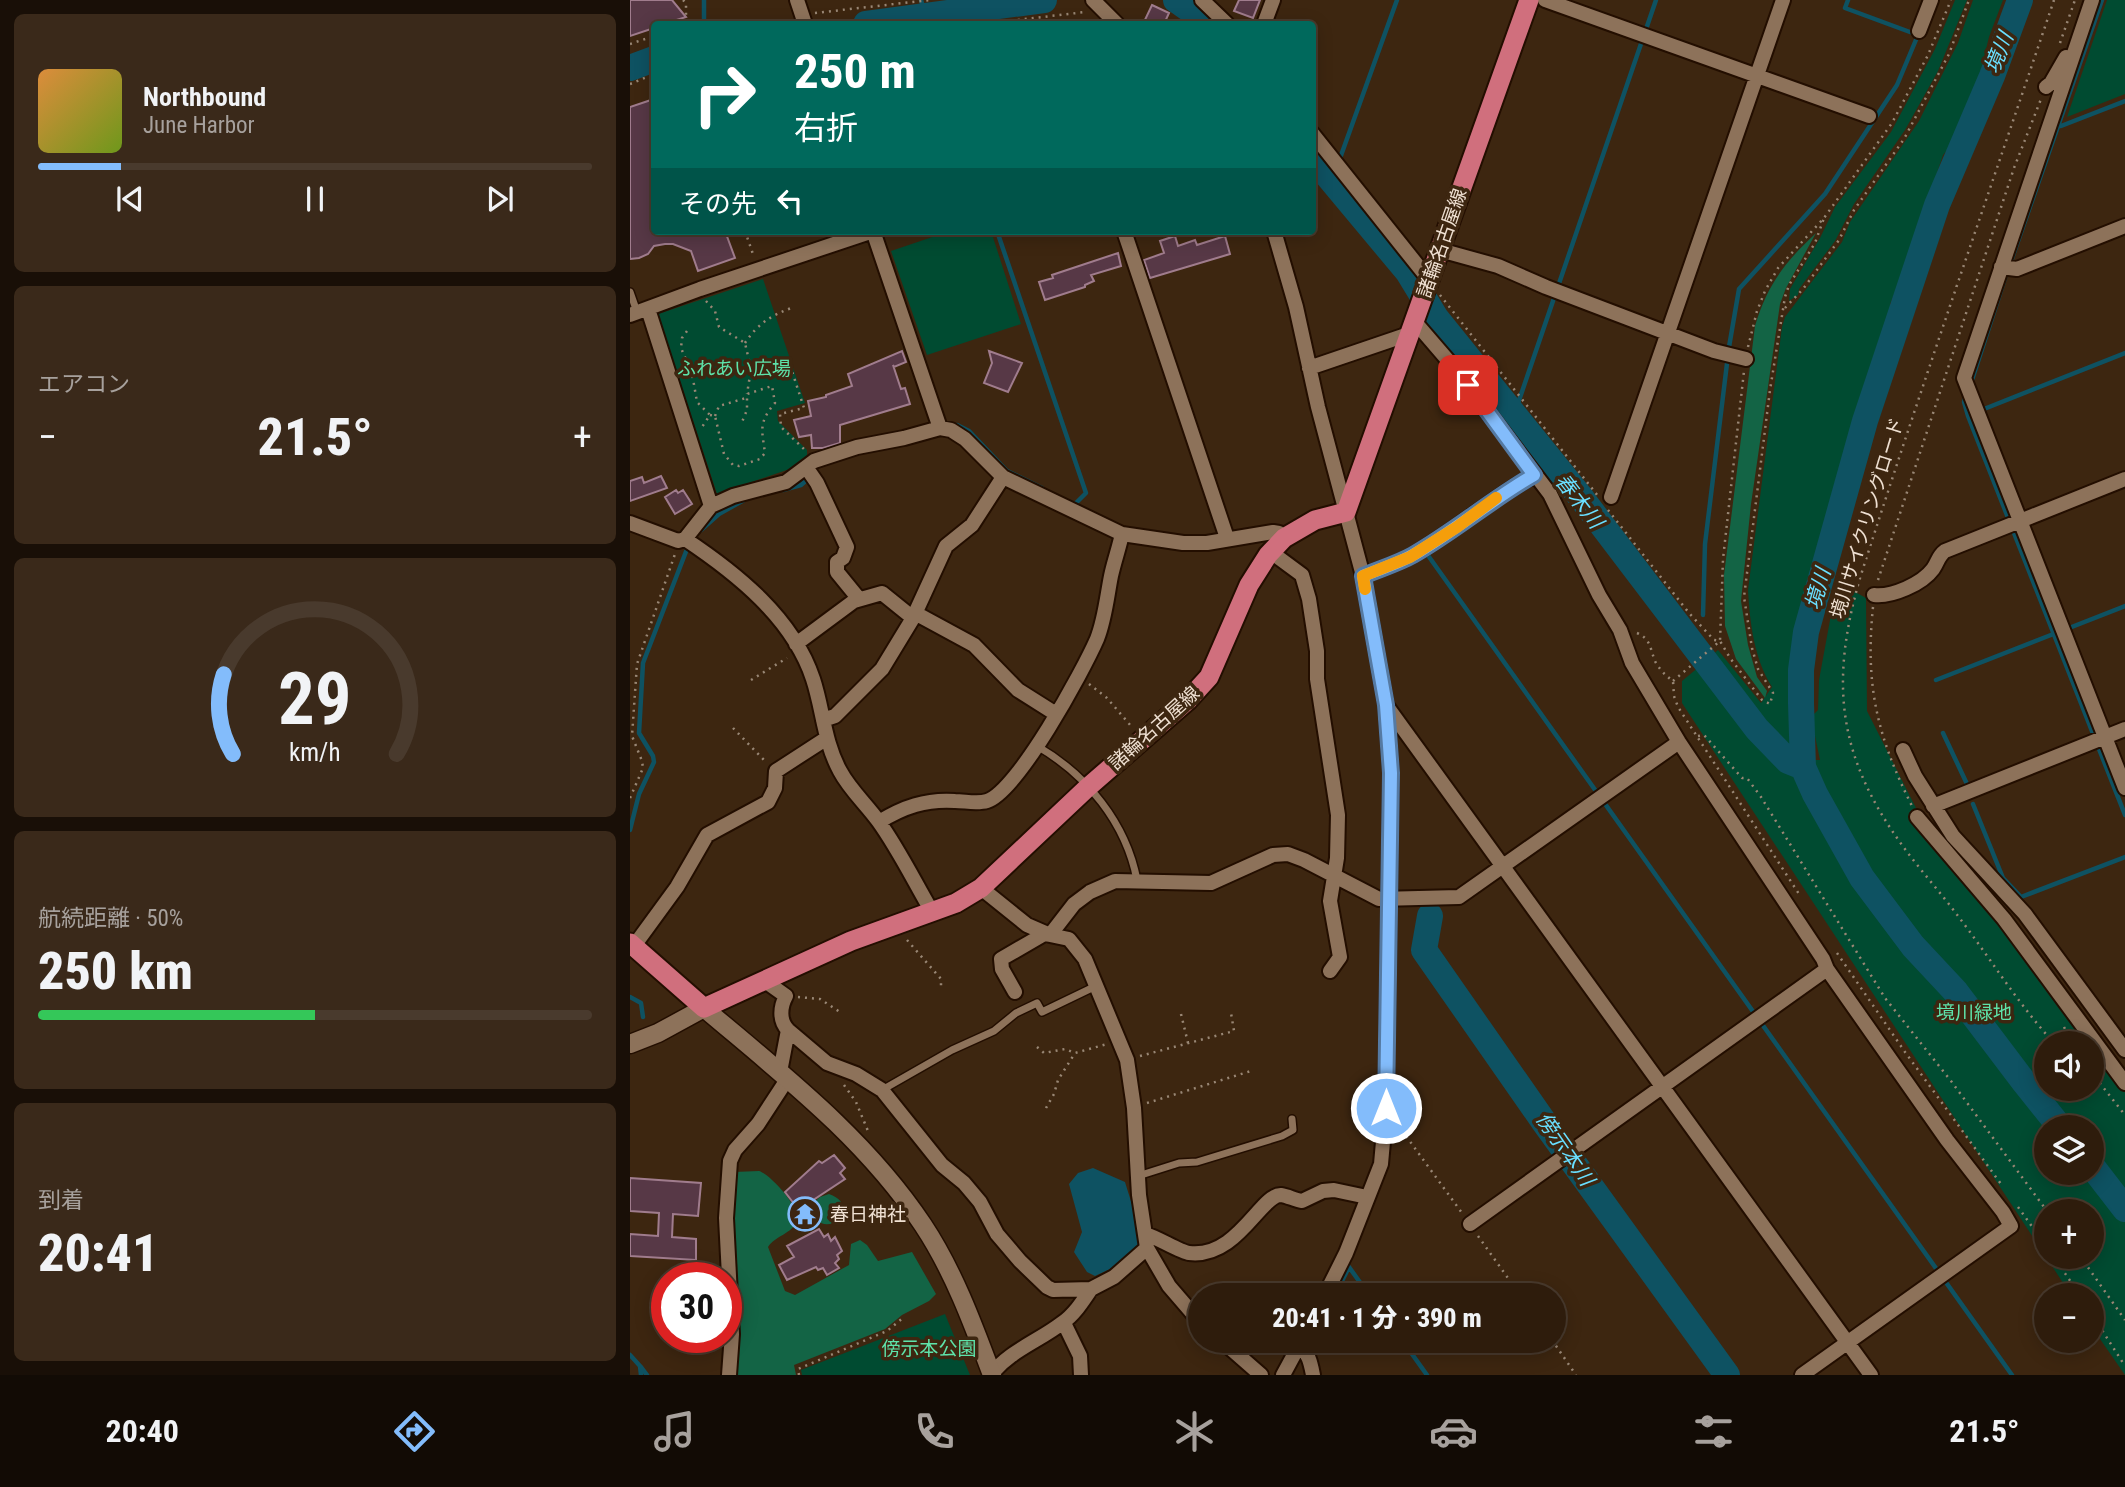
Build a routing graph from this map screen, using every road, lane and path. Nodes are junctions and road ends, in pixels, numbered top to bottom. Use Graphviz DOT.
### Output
graph roads {
  1 [pos="683,0"];
  2 [pos="930,0"];
  3 [pos="1202,0"];
  4 [pos="1273,0"];
  5 [pos="1529,0"];
  6 [pos="1545,0"];
  7 [pos="1783,0"];
  8 [pos="1931,0"];
  9 [pos="1951,0"];
  10 [pos="1969,0"];
  11 [pos="2054,0"];
  12 [pos="2075,0"];
  13 [pos="2092,0"];
  14 [pos="1098,5"];
  15 [pos="802,15"];
  16 [pos="686,21"];
  17 [pos="1001,21"];
  18 [pos="1114,21"];
  19 [pos="1224,21"];
  20 [pos="1265,21"];
  21 [pos="1919,31"];
  22 [pos="651,37"];
  23 [pos="2080,37"];
  24 [pos="630,44"];
  25 [pos="2059,48"];
  26 [pos="651,75"];
  27 [pos="1758,75"];
  28 [pos="630,84"];
  29 [pos="2046,87"];
  30 [pos="1869,116"];
  31 [pos="1316,138"];
  32 [pos="1824,218"];
  33 [pos="2125,226"];
  34 [pos="746,235"];
  35 [pos="861,235"];
  36 [pos="874,235"];
  37 [pos="1125,235"];
  38 [pos="1275,235"];
  39 [pos="1440,250"];
  40 [pos="2001,267"];
  41 [pos="759,270"];
  42 [pos="1429,284"];
  43 [pos="630,292"];
  44 [pos="702,295"];
  45 [pos="794,307"];
  46 [pos="1784,309"];
  47 [pos="638,312"];
  48 [pos="1414,325"];
  49 [pos="687,331"];
  50 [pos="1667,333"];
  51 [pos="745,343"];
  52 [pos="788,359"];
  53 [pos="1746,359"];
  54 [pos="1309,368"];
  55 [pos="747,396"];
  56 [pos="710,415"];
  57 [pos="715,416"];
  58 [pos="741,422"];
  59 [pos="940,428"];
  60 [pos="689,439"];
  61 [pos="810,464"];
  62 [pos="1534,475"];
  63 [pos="1003,477"];
  64 [pos="2125,479"];
  65 [pos="1611,498"];
  66 [pos="711,506"];
  67 [pos="1346,512"];
  68 [pos="2018,521"];
  69 [pos="630,523"];
  70 [pos="1122,534"];
  71 [pos="1227,538"];
  72 [pos="682,540"];
  73 [pos="1277,545"];
  74 [pos="1363,576"];
  75 [pos="1874,595"];
  76 [pos="859,599"];
  77 [pos="914,615"];
  78 [pos="1620,630"];
  79 [pos="798,647"];
  80 [pos="1078,677"];
  81 [pos="751,680"];
  82 [pos="1673,681"];
  83 [pos="1768,686"];
  84 [pos="1386,705"];
  85 [pos="1056,714"];
  86 [pos="823,720"];
  87 [pos="733,728"];
  88 [pos="2125,729"];
  89 [pos="1698,736"];
  90 [pos="2105,737"];
  91 [pos="827,738"];
  92 [pos="1142,740"];
  93 [pos="1679,742"];
  94 [pos="1038,746"];
  95 [pos="1903,750"];
  96 [pos="776,771"];
  97 [pos="1089,786"];
  98 [pos="2125,788"];
  99 [pos="630,798"];
  100 [pos="1933,806"];
  101 [pos="1917,817"];
  102 [pos="879,822"];
  103 [pos="1504,866"];
  104 [pos="1333,877"];
  105 [pos="1137,880"];
  106 [pos="981,888"];
  107 [pos="1799,894"];
  108 [pos="1387,898"];
  109 [pos="931,910"];
  110 [pos="894,924"];
  111 [pos="1048,934"];
  112 [pos="632,945"];
  113 [pos="1835,951"];
  114 [pos="1827,969"];
  115 [pos="1330,971"];
  116 [pos="765,981"];
  117 [pos="1096,986"];
  118 [pos="941,987"];
  119 [pos="1014,992"];
  120 [pos="786,996"];
  121 [pos="704,1008"];
  122 [pos="839,1012"];
  123 [pos="1231,1013"];
  124 [pos="1181,1014"];
  125 [pos="788,1030"];
  126 [pos="2044,1031"];
  127 [pos="1120,1040"];
  128 [pos="1188,1043"];
  129 [pos="630,1044"];
  130 [pos="1037,1047"];
  131 [pos="2125,1050"];
  132 [pos="1075,1053"];
  133 [pos="1127,1060"];
  134 [pos="835,1066"];
  135 [pos="1251,1071"];
  136 [pos="784,1075"];
  137 [pos="2125,1083"];
  138 [pos="1664,1087"];
  139 [pos="2104,1088"];
  140 [pos="882,1090"];
  141 [pos="1046,1108"];
  142 [pos="1134,1108"];
  143 [pos="1386,1108"];
  144 [pos="2125,1115"];
  145 [pos="1292,1119"];
  146 [pos="865,1153"];
  147 [pos="1137,1177"];
  148 [pos="2003,1186"];
  149 [pos="1367,1197"];
  150 [pos="2011,1197"];
  151 [pos="2038,1199"];
  152 [pos="1470,1224"];
  153 [pos="2034,1229"];
  154 [pos="1146,1241"];
  155 [pos="2089,1269"];
  156 [pos="1331,1283"];
  157 [pos="1512,1283"];
  158 [pos="1091,1289"];
  159 [pos="1188,1308"];
  160 [pos="904,1317"];
  161 [pos="2125,1320"];
  162 [pos="1063,1323"];
  163 [pos="2104,1333"];
  164 [pos="1848,1342"];
  165 [pos="1236,1353"];
  166 [pos="1296,1353"];
  167 [pos="1306,1353"];
  168 [pos="1561,1353"];
  169 [pos="2125,1366"];
  170 [pos="992,1374"];
  171 [pos="729,1375"];
  172 [pos="799,1375"];
  173 [pos="1081,1375"];
  174 [pos="1261,1375"];
  175 [pos="1283,1375"];
  176 [pos="1313,1375"];
  177 [pos="1576,1375"];
  178 [pos="1802,1375"];
  179 [pos="1871,1375"];
  1 -- 16 [label="path"];
  2 -- 15 [label="path"];
  3 -- 19 [label="street"];
  4 -- 20 [label="street"];
  5 -- 39 [label="main road, 諸輪名古屋線"];
  6 -- 27 [label="street"];
  7 -- 27 [label="street"];
  8 -- 21 [label="street"];
  9 -- 32 [label="path"];
  10 -- 46 [label="path"];
  11 -- 126 [label="path, 境川サイクリングロード"];
  12 -- 25 [label="path"];
  13 -- 23 [label="street"];
  14 -- 17 [label="path"];
  14 -- 18 [label="street"];
  22 -- 24 [label="path"];
  23 -- 29 [label="street"];
  23 -- 40 [label="street"];
  26 -- 28 [label="path"];
  27 -- 30 [label="street"];
  27 -- 50 [label="street"];
  29 -- 75 [label="path"];
  31 -- 42 [label="street"];
  32 -- 46 [label="path"];
  32 -- 53 [label="path"];
  33 -- 40 [label="street"];
  34 -- 41 [label="path"];
  35 -- 41 [label="street"];
  36 -- 59 [label="street"];
  37 -- 71 [label="street"];
  38 -- 54 [label="street"];
  39 -- 42 [label="main road, 諸輪名古屋線"];
  39 -- 50 [label="street"];
  40 -- 68 [label="street"];
  41 -- 47 [label="street"];
  42 -- 48 [label="main road, 諸輪名古屋線"];
  43 -- 47 [label="lane"];
  44 -- 51 [label="path"];
  45 -- 51 [label="path"];
  46 -- 83 [label="path"];
  47 -- 60 [label="street"];
  48 -- 54 [label="street"];
  48 -- 62 [label="street"];
  48 -- 67 [label="main road, 諸輪名古屋線"];
  49 -- 56 [label="path"];
  50 -- 53 [label="street"];
  50 -- 65 [label="street"];
  51 -- 55 [label="path"];
  52 -- 61 [label="path"];
  53 -- 82 [label="path"];
  54 -- 67 [label="street"];
  55 -- 57 [label="path"];
  55 -- 57 [label="path"];
  55 -- 58 [label="path"];
  56 -- 57 [label="path"];
  56 -- 60 [label="path"];
  59 -- 61 [label="street"];
  59 -- 63 [label="street"];
  60 -- 66 [label="street"];
  61 -- 66 [label="street"];
  61 -- 76 [label="street"];
  62 -- 74 [label="street"];
  62 -- 78 [label="street"];
  63 -- 70 [label="street"];
  63 -- 77 [label="street"];
  64 -- 68 [label="street"];
  66 -- 72 [label="street"];
  67 -- 73 [label="main road, 諸輪名古屋線"];
  67 -- 74 [label="street"];
  68 -- 75 [label="street"];
  68 -- 90 [label="street"];
  69 -- 72 [label="street"];
  70 -- 71 [label="street"];
  70 -- 80 [label="street"];
  71 -- 73 [label="street"];
  72 -- 79 [label="street"];
  72 -- 99 [label="path"];
  73 -- 92 [label="main road, 諸輪名古屋線"];
  73 -- 104 [label="street"];
  74 -- 84 [label="street"];
  75 -- 101 [label="path"];
  76 -- 77 [label="street"];
  76 -- 79 [label="street"];
  77 -- 85 [label="street"];
  77 -- 86 [label="street"];
  78 -- 82 [label="path"];
  78 -- 93 [label="street"];
  79 -- 81 [label="path"];
  79 -- 86 [label="street"];
  80 -- 85 [label="street"];
  80 -- 92 [label="path"];
  82 -- 89 [label="path"];
  84 -- 103 [label="street"];
  84 -- 108 [label="street"];
  85 -- 94 [label="street"];
  86 -- 91 [label="street"];
  87 -- 96 [label="path"];
  88 -- 90 [label="street"];
  89 -- 107 [label="path"];
  89 -- 151 [label="path"];
  90 -- 98 [label="street"];
  90 -- 100 [label="street"];
  91 -- 96 [label="street"];
  91 -- 102 [label="street"];
  92 -- 97 [label="main road, 諸輪名古屋線"];
  93 -- 103 [label="street"];
  93 -- 114 [label="street"];
  94 -- 97 [label="lane"];
  94 -- 102 [label="street"];
  95 -- 100 [label="street"];
  96 -- 112 [label="street"];
  97 -- 105 [label="lane"];
  97 -- 106 [label="main road, 諸輪名古屋線"];
  100 -- 131 [label="street"];
  101 -- 137 [label="street"];
  102 -- 109 [label="street"];
  103 -- 108 [label="street"];
  103 -- 138 [label="street"];
  104 -- 105 [label="street"];
  104 -- 108 [label="street"];
  104 -- 115 [label="street"];
  105 -- 111 [label="street"];
  106 -- 109 [label="main road, 諸輪名古屋線"];
  106 -- 111 [label="street"];
  108 -- 143 [label="street"];
  109 -- 110 [label="main road, 諸輪名古屋線"];
  110 -- 116 [label="main road, 諸輪名古屋線"];
  110 -- 118 [label="path"];
  111 -- 117 [label="street"];
  111 -- 119 [label="street"];
  112 -- 121 [label="main road"];
  113 -- 148 [label="path"];
  114 -- 138 [label="street"];
  114 -- 164 [label="street"];
  116 -- 120 [label="street"];
  116 -- 121 [label="main road, 諸輪名古屋線"];
  117 -- 127 [label="street"];
  117 -- 140 [label="lane"];
  120 -- 122 [label="path"];
  120 -- 125 [label="street"];
  121 -- 129 [label="street"];
  121 -- 136 [label="street"];
  123 -- 128 [label="path"];
  124 -- 128 [label="path"];
  125 -- 134 [label="street"];
  125 -- 136 [label="street"];
  127 -- 132 [label="path"];
  127 -- 133 [label="street"];
  128 -- 133 [label="path"];
  130 -- 132 [label="path"];
  132 -- 141 [label="path"];
  133 -- 142 [label="street"];
  134 -- 140 [label="street"];
  134 -- 146 [label="path"];
  135 -- 142 [label="path"];
  136 -- 146 [label="street"];
  136 -- 171 [label="street"];
  138 -- 152 [label="street"];
  138 -- 164 [label="street"];
  139 -- 144 [label="path"];
  140 -- 158 [label="street"];
  142 -- 147 [label="street"];
  143 -- 149 [label="street"];
  143 -- 152 [label="path"];
  145 -- 147 [label="lane"];
  146 -- 170 [label="street"];
  147 -- 154 [label="street"];
  149 -- 154 [label="street"];
  149 -- 156 [label="street"];
  150 -- 153 [label="path"];
  152 -- 157 [label="path"];
  154 -- 158 [label="street"];
  154 -- 159 [label="street"];
  155 -- 161 [label="path"];
  158 -- 162 [label="street"];
  160 -- 172 [label="path"];
  162 -- 170 [label="street"];
  162 -- 173 [label="street"];
  163 -- 169 [label="path"];
  164 -- 178 [label="street"];
  164 -- 179 [label="street"];
  165 -- 174 [label="street"];
  166 -- 175 [label="street"];
  167 -- 176 [label="street"];
  168 -- 177 [label="path"];
}
